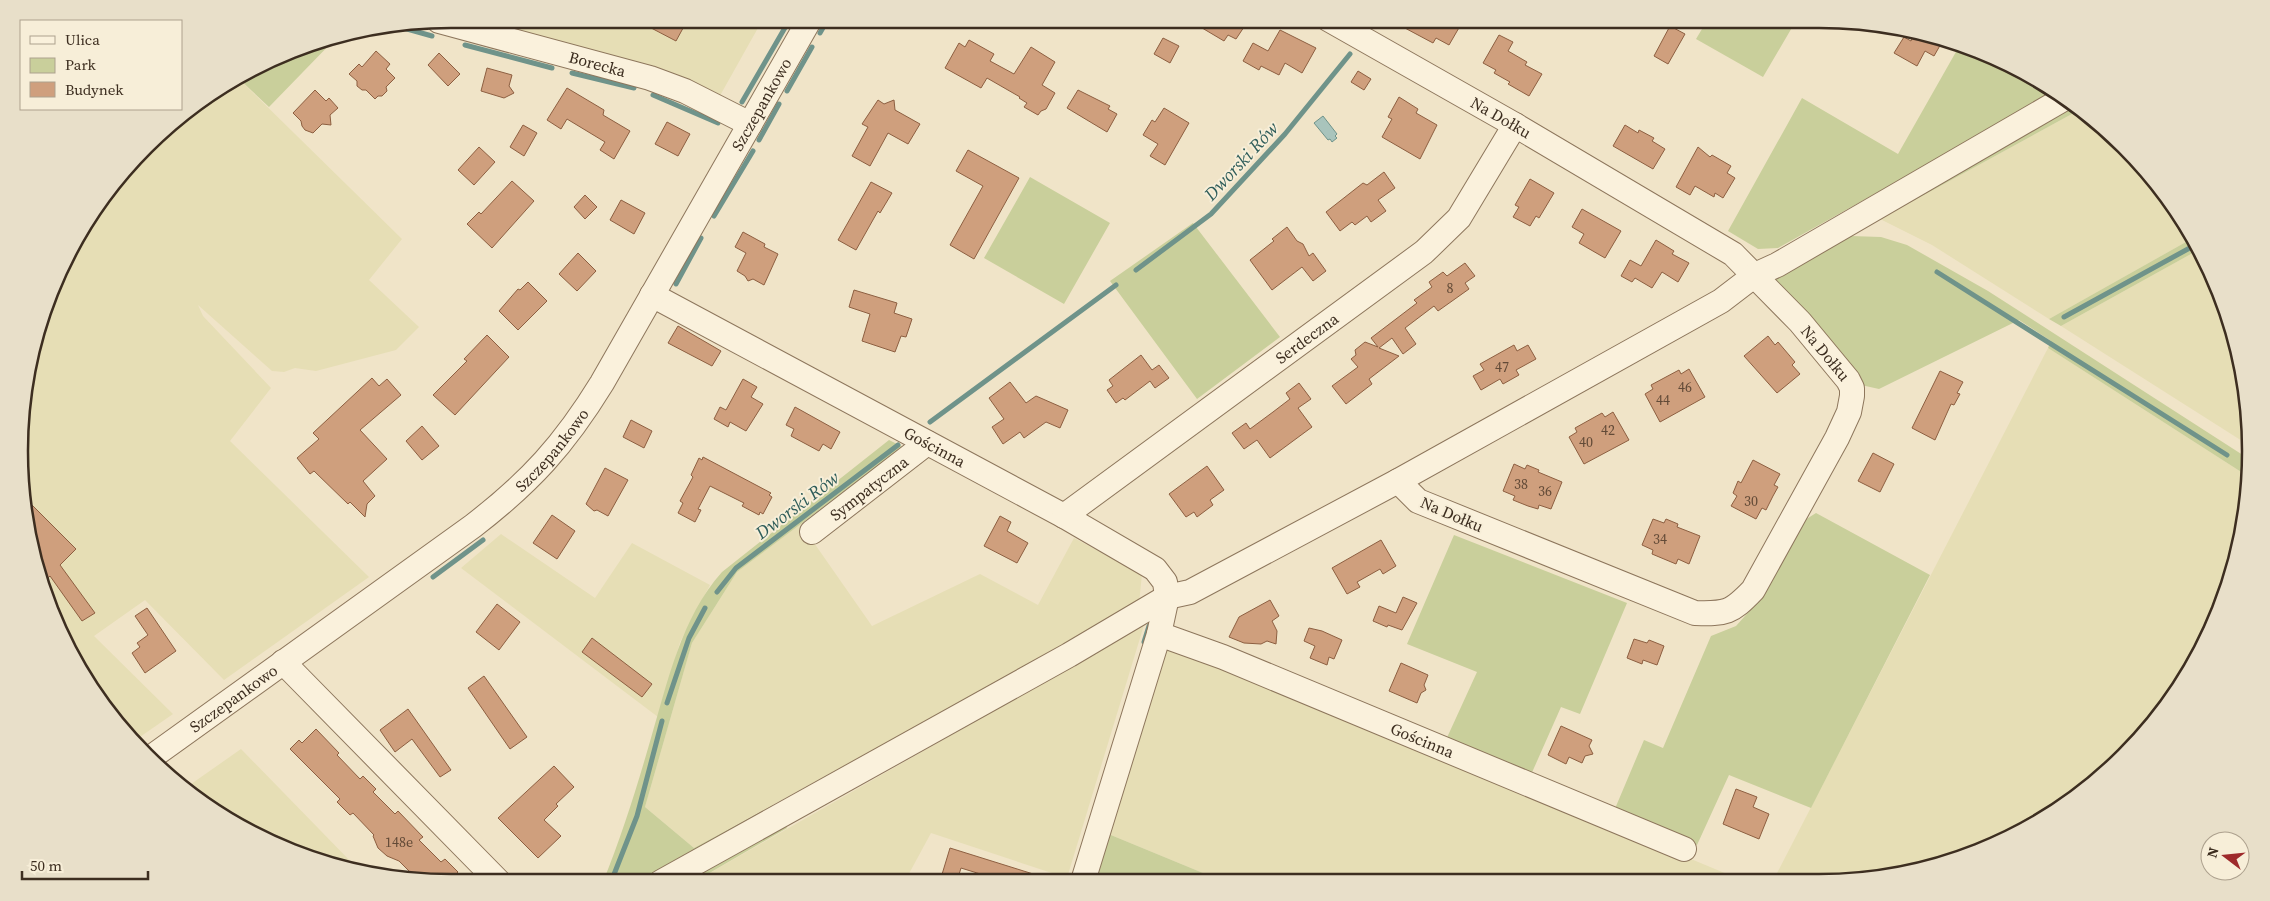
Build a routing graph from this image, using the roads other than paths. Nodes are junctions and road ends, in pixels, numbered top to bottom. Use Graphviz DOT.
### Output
graph roads {
  1 [pos="465,28"];
  2 [pos="805,28"];
  3 [pos="1344,28"];
  4 [pos="2059,102"];
  5 [pos="750,124"];
  6 [pos="1515,125"];
  7 [pos="1755,275"];
  8 [pos="652,295"];
  9 [pos="927,443"];
  10 [pos="1398,481"];
  11 [pos="1064,516"];
  12 [pos="812,532"];
  13 [pos="1167,597"];
  14 [pos="1159,634"];
  15 [pos="283,662"];
  16 [pos="156,754"];
  17 [pos="1684,849"];
  18 [pos="491,874"];
  19 [pos="675,874"];
  20 [pos="1085,874"];
  1 -- 5 [label="street, Borecka"];
  2 -- 5 [label="street, Szczepankowo"];
  3 -- 6 [label="street, Na Dołku"];
  4 -- 7 [label="street"];
  5 -- 8 [label="street, Szczepankowo"];
  6 -- 7 [label="street, Na Dołku"];
  6 -- 11 [label="street, Serdeczna"];
  7 -- 10 [label="street"];
  7 -- 10 [label="street, Na Dołku"];
  8 -- 9 [label="street, Gościnna"];
  8 -- 15 [label="street, Szczepankowo"];
  9 -- 11 [label="street, Gościnna"];
  9 -- 12 [label="street, Sympatyczna"];
  10 -- 13 [label="street"];
  11 -- 13 [label="street, Gościnna"];
  13 -- 14 [label="street"];
  13 -- 19 [label="street"];
  14 -- 17 [label="street, Gościnna"];
  14 -- 20 [label="street"];
  15 -- 16 [label="street, Szczepankowo"];
  15 -- 18 [label="street"];
}
